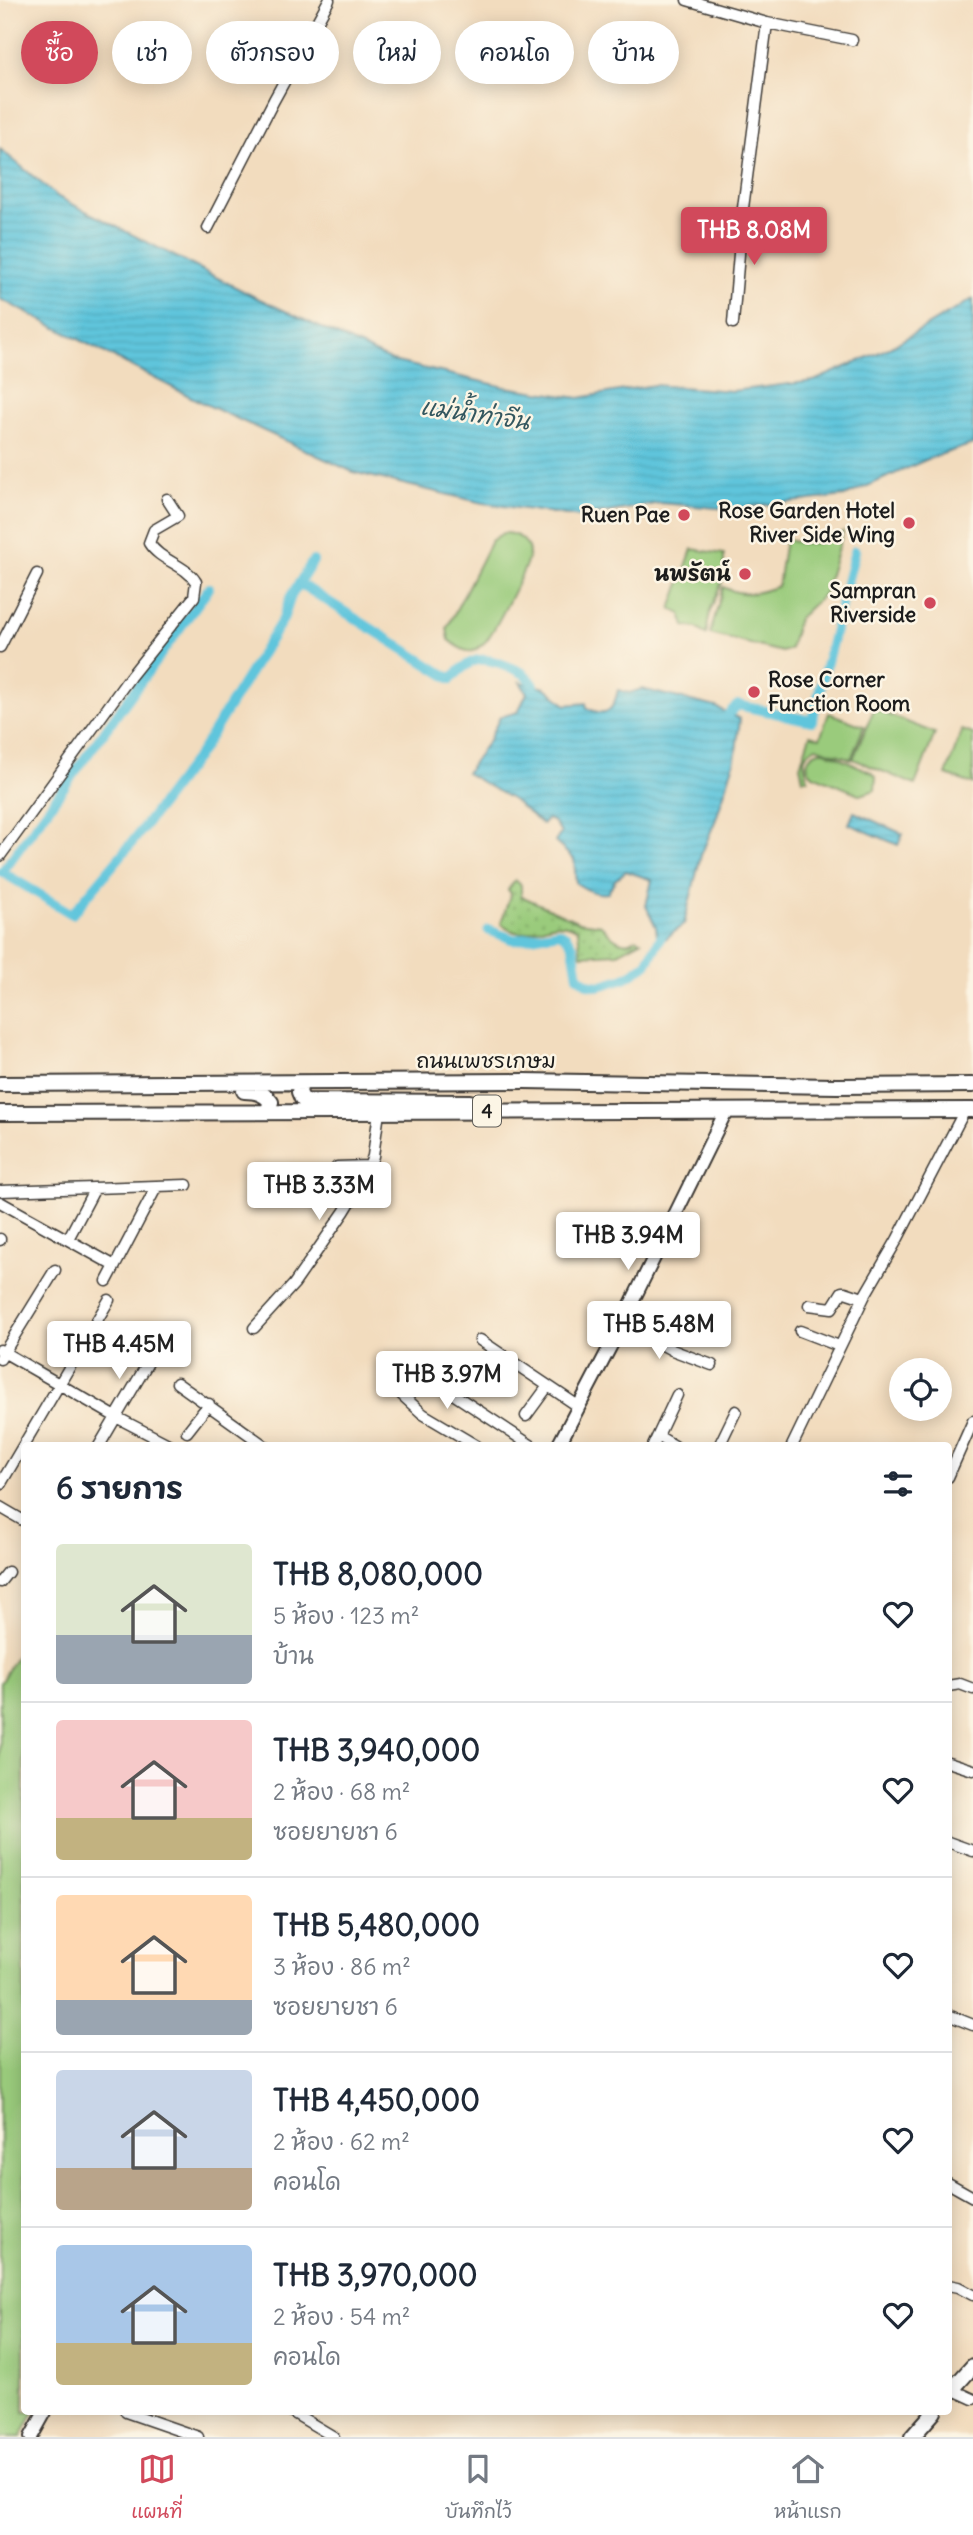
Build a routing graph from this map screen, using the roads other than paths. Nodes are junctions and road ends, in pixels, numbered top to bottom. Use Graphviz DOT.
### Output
graph roads {
  1 [pos="330,0"];
  2 [pos="687,0"];
  3 [pos="767,23"];
  4 [pos="852,40"];
  5 [pos="208,228"];
  6 [pos="733,323"];
  7 [pos="167,499"];
  8 [pos="37,574"];
  9 [pos="0,647"];
  10 [pos="0,856"];
  11 [pos="140,1083"];
  12 [pos="301,1083"];
  13 [pos="0,1084"];
  14 [pos="973,1084"];
  15 [pos="969,1110"];
  16 [pos="484,1111"];
  17 [pos="726,1111"];
  18 [pos="267,1112"];
  19 [pos="379,1112"];
  20 [pos="0,1113"];
  21 [pos="369,1166"];
  22 [pos="337,1167"];
  23 [pos="187,1185"];
  24 [pos="157,1186"];
  25 [pos="94,1188"];
  26 [pos="0,1191"];
  27 [pos="0,1202"];
  28 [pos="68,1240"];
  29 [pos="116,1266"];
  30 [pos="55,1270"];
  31 [pos="107,1282"];
  32 [pos="863,1298"];
  33 [pos="110,1300"];
  34 [pos="809,1305"];
  35 [pos="622,1324"];
  36 [pos="254,1328"];
  37 [pos="800,1331"];
  38 [pos="166,1332"];
  39 [pos="480,1340"];
  40 [pos="839,1346"];
  41 [pos="1,1354"];
  42 [pos="406,1363"];
  43 [pos="712,1365"];
  44 [pos="177,1382"];
  45 [pos="58,1384"];
  46 [pos="548,1386"];
  47 [pos="402,1395"];
  48 [pos="677,1395"];
  49 [pos="209,1404"];
  50 [pos="578,1406"];
  51 [pos="736,1410"];
  52 [pos="526,1416"];
  53 [pos="116,1417"];
  54 [pos="973,1421"];
  55 [pos="187,1432"];
  56 [pos="655,1441"];
  57 [pos="25,1442"];
  58 [pos="101,1442"];
  59 [pos="164,1442"];
  60 [pos="260,1442"];
  61 [pos="470,1442"];
  62 [pos="526,1442"];
  63 [pos="560,1442"];
  64 [pos="721,1442"];
  65 [pos="794,1442"];
  66 [pos="21,1448"];
  67 [pos="952,1468"];
  68 [pos="0,1485"];
  69 [pos="0,1507"];
  70 [pos="21,1519"];
  71 [pos="8,1572"];
  72 [pos="0,1582"];
  73 [pos="952,1685"];
  74 [pos="973,1689"];
  75 [pos="952,1763"];
  76 [pos="973,1770"];
  77 [pos="952,1843"];
  78 [pos="973,1851"];
  79 [pos="952,2017"];
  80 [pos="973,2025"];
  81 [pos="952,2185"];
  82 [pos="973,2197"];
  83 [pos="952,2286"];
  84 [pos="973,2295"];
  85 [pos="973,2366"];
  86 [pos="952,2389"];
  87 [pos="952,2392"];
  88 [pos="973,2399"];
  89 [pos="43,2415"];
  90 [pos="136,2415"];
  91 [pos="297,2415"];
  92 [pos="931,2415"];
  93 [pos="31,2437"];
  94 [pos="198,2437"];
  95 [pos="334,2437"];
  96 [pos="912,2437"];
  1 -- 5 [label="street"];
  2 -- 3 [label="street"];
  3 -- 4 [label="street"];
  3 -- 6 [label="street"];
  7 -- 10 [label="street"];
  8 -- 9 [label="street"];
  11 -- 12 [label="main road, ถนนเพชรเกษม / 4"];
  11 -- 13 [label="main road, ถนนเพชรเกษม / 4"];
  11 -- 18 [label="main road"];
  12 -- 14 [label="main road, ถนนเพชรเกษม / 4"];
  12 -- 16 [label="main road"];
  15 -- 17 [label="main road, 4"];
  15 -- 32 [label="street"];
  16 -- 17 [label="main road, 4"];
  16 -- 19 [label="main road, 4"];
  17 -- 35 [label="street"];
  18 -- 19 [label="main road, 4"];
  18 -- 20 [label="main road, 4"];
  19 -- 21 [label="street"];
  21 -- 22 [label="street"];
  21 -- 36 [label="street"];
  23 -- 24 [label="street"];
  24 -- 25 [label="street"];
  24 -- 29 [label="street"];
  25 -- 26 [label="street"];
  25 -- 28 [label="street"];
  27 -- 28 [label="street"];
  28 -- 29 [label="street"];
  29 -- 31 [label="street"];
  30 -- 41 [label="street"];
  32 -- 34 [label="street"];
  32 -- 40 [label="street"];
  33 -- 45 [label="street"];
  35 -- 43 [label="street"];
  35 -- 50 [label="street"];
  37 -- 40 [label="street"];
  38 -- 53 [label="street"];
  39 -- 46 [label="street"];
  40 -- 65 [label="street"];
  41 -- 45 [label="street"];
  42 -- 62 [label="street"];
  44 -- 49 [label="street"];
  45 -- 53 [label="street"];
  45 -- 57 [label="street"];
  46 -- 50 [label="street"];
  46 -- 52 [label="street"];
  47 -- 61 [label="street"];
  48 -- 56 [label="street"];
  49 -- 55 [label="street"];
  49 -- 60 [label="street"];
  50 -- 63 [label="street"];
  51 -- 64 [label="street"];
  53 -- 58 [label="street"];
  53 -- 59 [label="street"];
  54 -- 67 [label="street"];
  66 -- 68 [label="street"];
  69 -- 70 [label="street"];
  71 -- 72 [label="street"];
  73 -- 74 [label="street"];
  75 -- 76 [label="street"];
  77 -- 78 [label="street"];
  79 -- 80 [label="street"];
  81 -- 82 [label="street"];
  83 -- 84 [label="street"];
  85 -- 86 [label="main road"];
  87 -- 88 [label="street"];
  89 -- 93 [label="street"];
  90 -- 94 [label="street"];
  91 -- 95 [label="street"];
  92 -- 96 [label="main road"];
}
